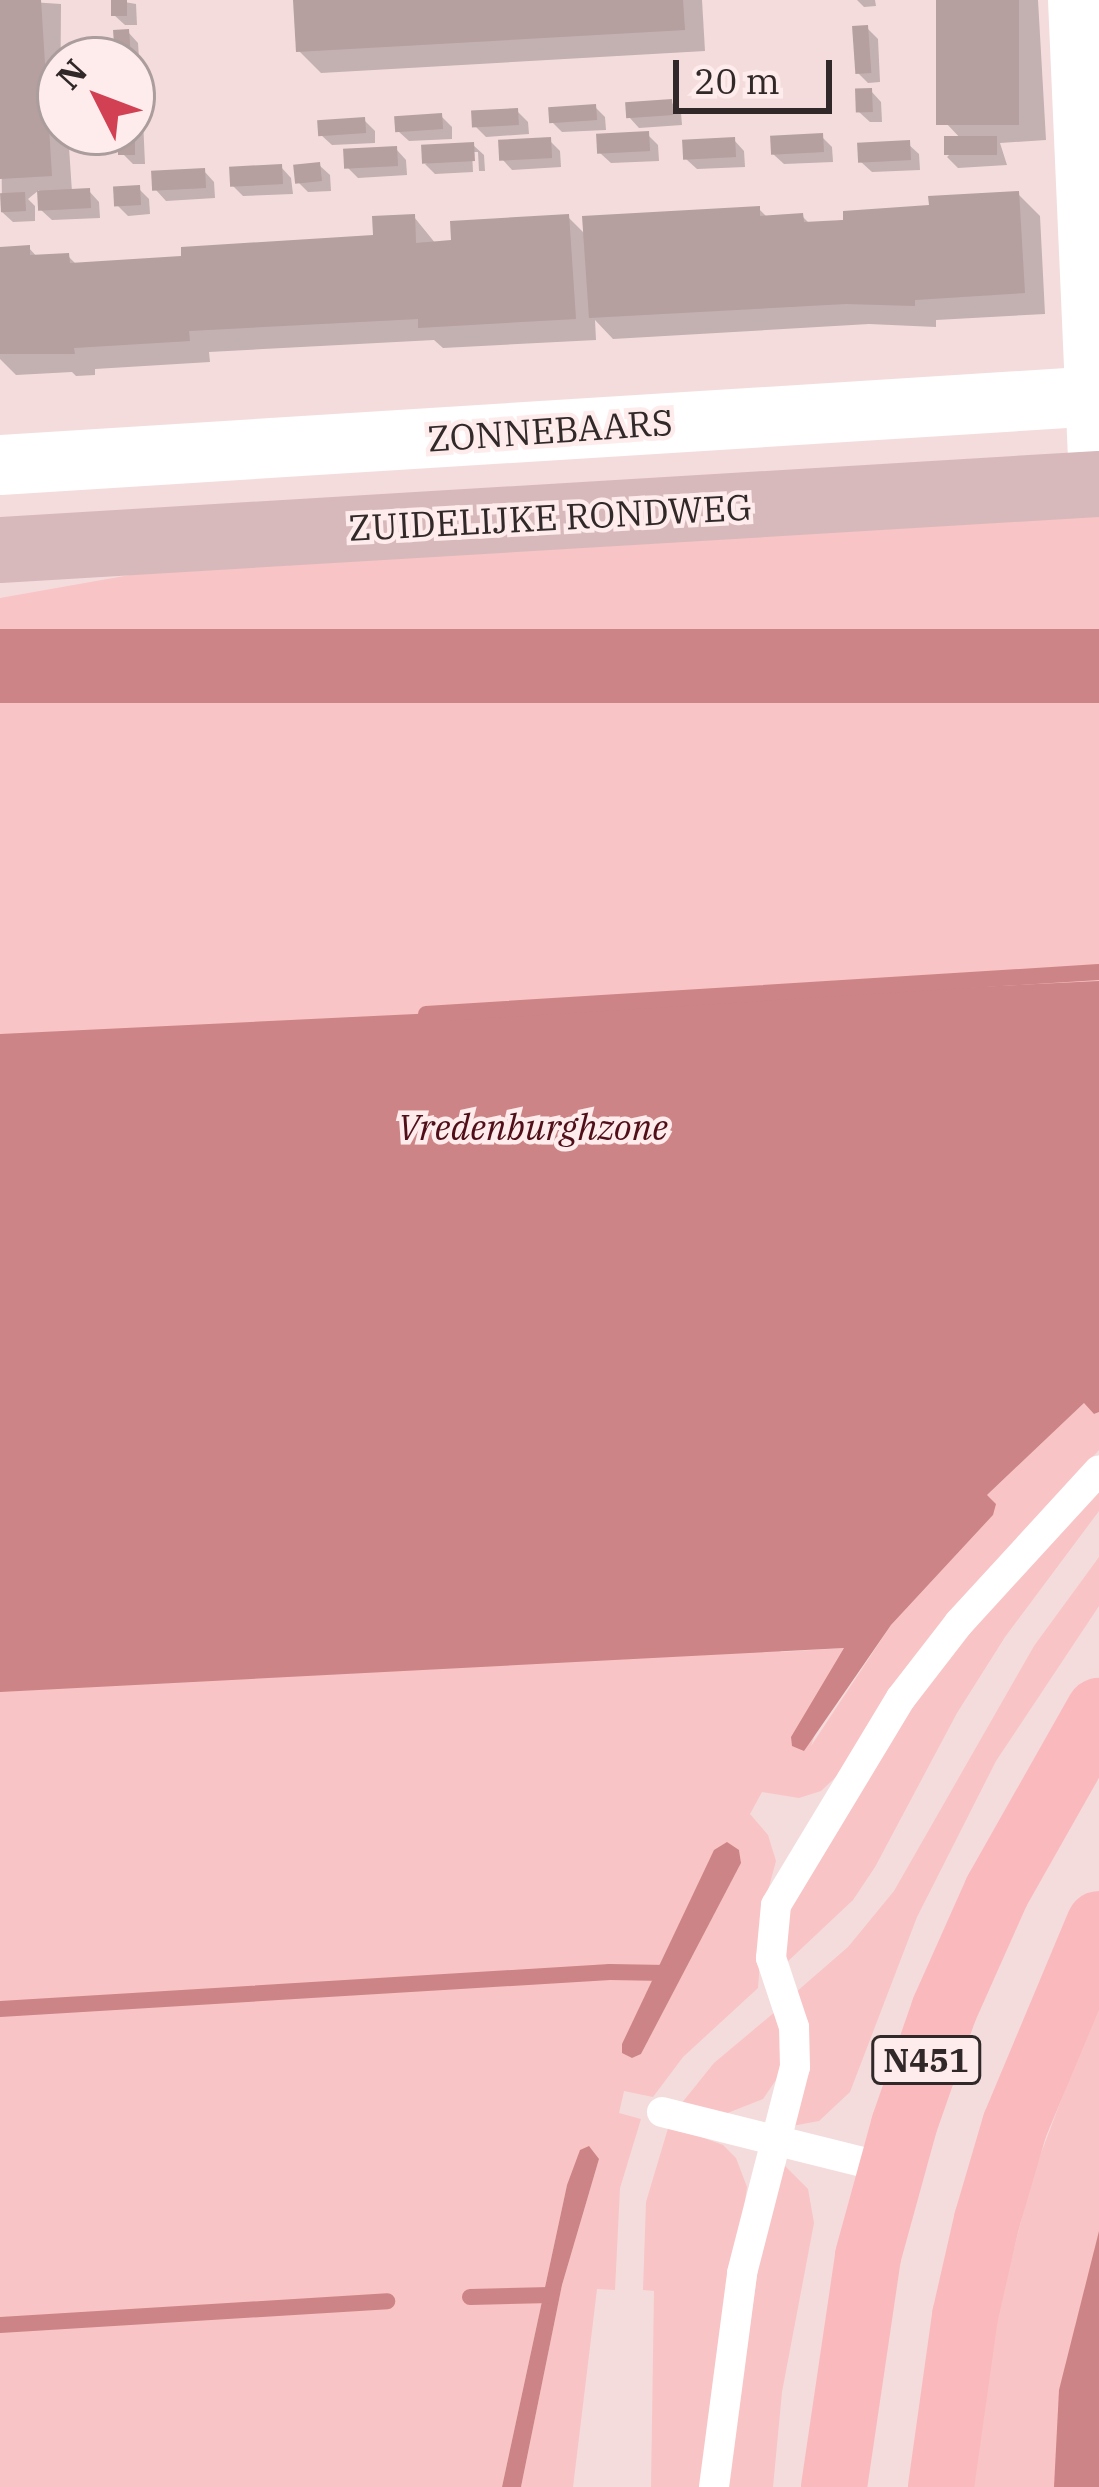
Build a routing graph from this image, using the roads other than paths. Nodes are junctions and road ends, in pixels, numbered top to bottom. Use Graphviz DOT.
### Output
graph roads {
  1 [pos="1078,0"];
  2 [pos="1097,396"];
  3 [pos="0,465"];
  4 [pos="1099,484"];
  5 [pos="0,550"];
  6 [pos="1099,1471"];
  7 [pos="1099,1711"];
  8 [pos="1099,1924"];
  9 [pos="662,2112"];
  10 [pos="773,2141"];
  11 [pos="890,2169"];
  12 [pos="714,2487"];
  13 [pos="834,2487"];
  14 [pos="941,2487"];
  1 -- 2 [label="street"];
  2 -- 3 [label="street, ZONNEBAARS"];
  2 -- 4 [label="street"];
  4 -- 5 [label="main road, ZUIDELIJKE RONDWEG"];
  6 -- 10 [label="lane"];
  7 -- 11 [label="main road, N451"];
  8 -- 14 [label="main road, N451"];
  9 -- 10 [label="lane"];
  10 -- 11 [label="lane"];
  10 -- 12 [label="lane"];
  11 -- 13 [label="main road, N451"];
}
